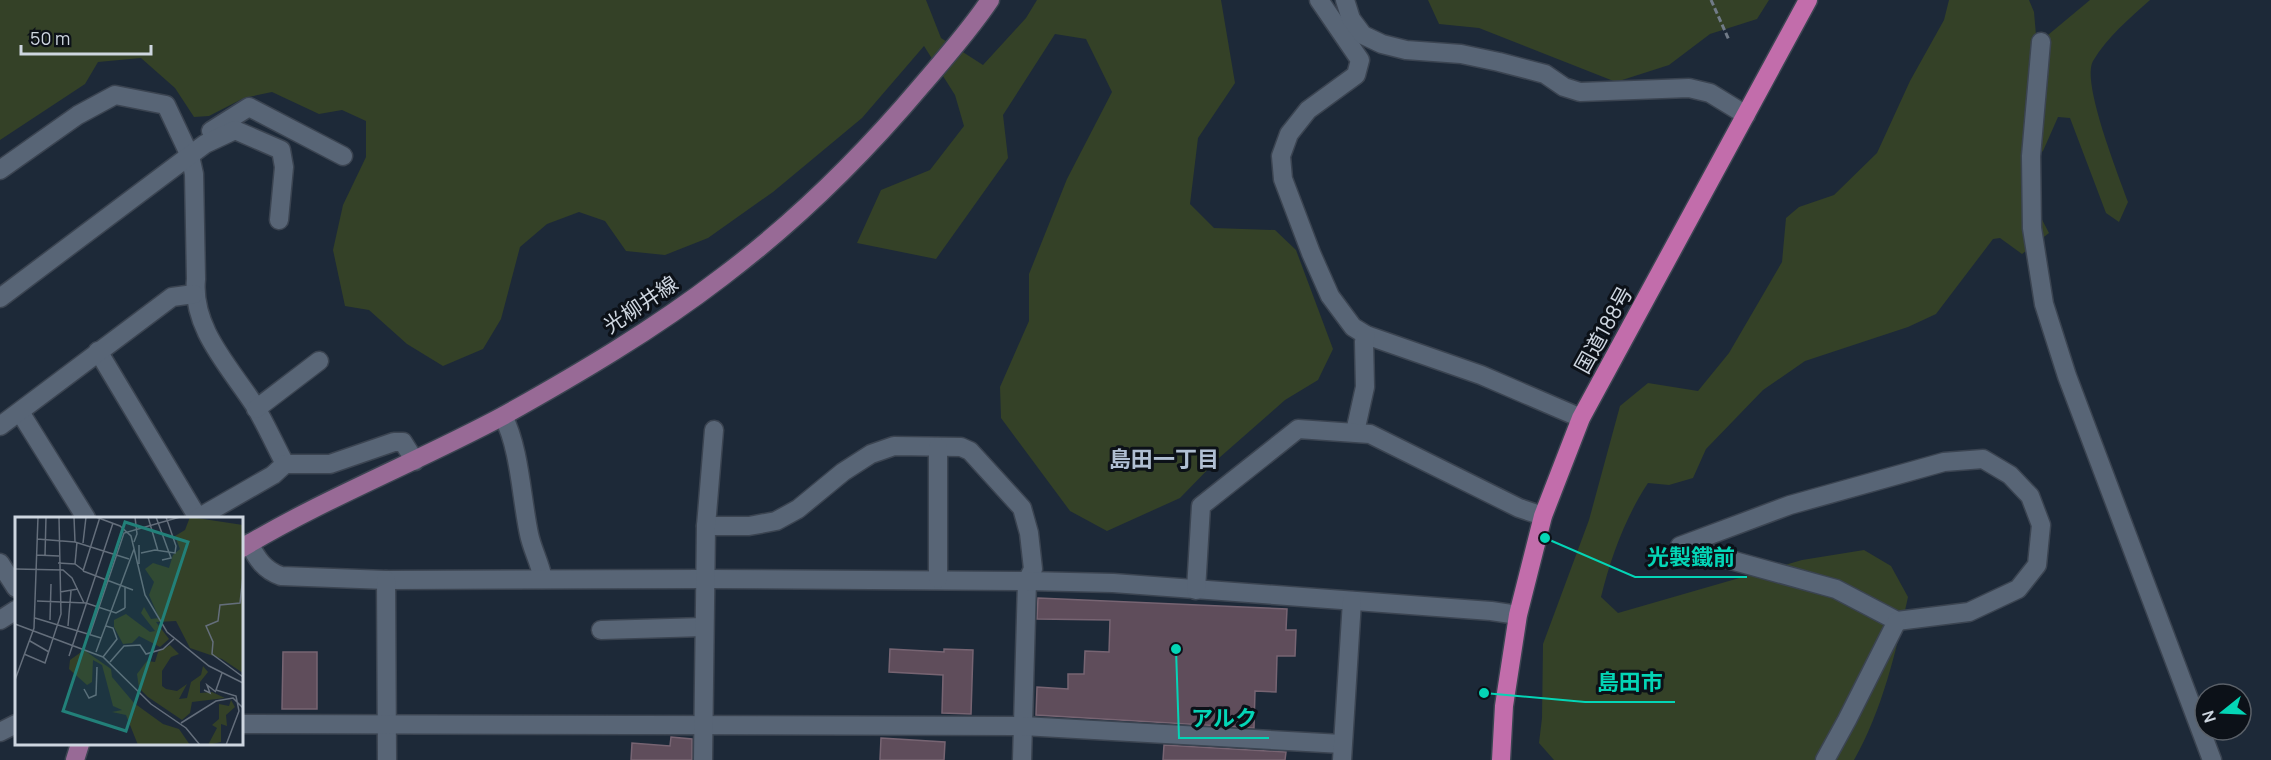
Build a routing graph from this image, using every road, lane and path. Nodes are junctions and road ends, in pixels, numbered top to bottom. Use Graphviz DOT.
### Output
graph roads {
  1 [pos="990,0"];
  2 [pos="1319,0"];
  3 [pos="1345,0"];
  4 [pos="1711,0"];
  5 [pos="1809,0"];
  6 [pos="1729,40"];
  7 [pos="2041,42"];
  8 [pos="1382,44"];
  9 [pos="1360,60"];
  10 [pos="1746,115"];
  11 [pos="205,144"];
  12 [pos="190,156"];
  13 [pos="343,156"];
  14 [pos="0,170"];
  15 [pos="279,220"];
  16 [pos="194,294"];
  17 [pos="0,298"];
  18 [pos="1366,335"];
  19 [pos="99,351"];
  20 [pos="319,361"];
  21 [pos="256,409"];
  22 [pos="20,412"];
  23 [pos="503,416"];
  24 [pos="1581,418"];
  25 [pos="0,426"];
  26 [pos="714,429"];
  27 [pos="1355,432"];
  28 [pos="938,447"];
  29 [pos="415,461"];
  30 [pos="285,464"];
  31 [pos="1543,516"];
  32 [pos="85,517"];
  33 [pos="197,517"];
  34 [pos="200,517"];
  35 [pos="706,526"];
  36 [pos="245,545"];
  37 [pos="0,563"];
  38 [pos="543,579"];
  39 [pos="705,579"];
  40 [pos="938,579"];
  41 [pos="386,580"];
  42 [pos="1027,581"];
  43 [pos="15,586"];
  44 [pos="1196,590"];
  45 [pos="1352,601"];
  46 [pos="15,611"];
  47 [pos="1518,615"];
  48 [pos="0,620"];
  49 [pos="1897,621"];
  50 [pos="704,627"];
  51 [pos="601,630"];
  52 [pos="1504,706"];
  53 [pos="15,724"];
  54 [pos="243,724"];
  55 [pos="387,724"];
  56 [pos="1023,726"];
  57 [pos="703,727"];
  58 [pos="0,732"];
  59 [pos="80,745"];
  60 [pos="1342,752"];
  61 [pos="75,760"];
  62 [pos="387,760"];
  63 [pos="703,760"];
  64 [pos="1022,760"];
  65 [pos="1502,760"];
  66 [pos="1509,760"];
  67 [pos="1825,760"];
  68 [pos="2212,760"];
  1 -- 23 [label="main road, 光柳井線"];
  2 -- 9 [label="street"];
  3 -- 8 [label="street"];
  4 -- 6 [label="path"];
  5 -- 10 [label="highway, 国道188号"];
  7 -- 68 [label="street"];
  8 -- 9 [label="street"];
  8 -- 10 [label="street"];
  9 -- 18 [label="street"];
  10 -- 24 [label="highway, 国道188号"];
  11 -- 12 [label="street"];
  11 -- 13 [label="street"];
  11 -- 15 [label="street"];
  12 -- 14 [label="street"];
  12 -- 16 [label="street"];
  12 -- 17 [label="street"];
  16 -- 19 [label="street"];
  16 -- 21 [label="street"];
  18 -- 24 [label="street"];
  18 -- 27 [label="street"];
  19 -- 22 [label="street"];
  19 -- 33 [label="street"];
  20 -- 21 [label="street"];
  21 -- 30 [label="street"];
  22 -- 25 [label="street"];
  22 -- 32 [label="street"];
  23 -- 29 [label="main road, 光柳井線"];
  23 -- 38 [label="street"];
  24 -- 31 [label="highway, 国道188号"];
  26 -- 35 [label="street"];
  27 -- 31 [label="street"];
  27 -- 44 [label="street"];
  28 -- 35 [label="street"];
  28 -- 40 [label="street"];
  28 -- 42 [label="street"];
  29 -- 30 [label="street"];
  29 -- 36 [label="main road, 光柳井線"];
  30 -- 34 [label="street"];
  31 -- 47 [label="highway, 国道188号"];
  35 -- 39 [label="street"];
  36 -- 41 [label="street"];
  37 -- 43 [label="street"];
  38 -- 39 [label="street"];
  38 -- 41 [label="street"];
  39 -- 40 [label="street"];
  39 -- 50 [label="street"];
  40 -- 42 [label="street"];
  41 -- 55 [label="street"];
  42 -- 44 [label="street"];
  42 -- 56 [label="street"];
  44 -- 45 [label="street"];
  45 -- 47 [label="street"];
  45 -- 60 [label="street"];
  46 -- 48 [label="street"];
  47 -- 52 [label="highway, 国道188号"];
  49 -- 49 [label="street"];
  49 -- 67 [label="street"];
  50 -- 51 [label="street"];
  50 -- 57 [label="street"];
  52 -- 65 [label="highway, 国道188号"];
  52 -- 66 [label="highway, 国道188号"];
  53 -- 58 [label="street"];
  54 -- 55 [label="street"];
  55 -- 57 [label="street"];
  55 -- 62 [label="street"];
  56 -- 57 [label="street"];
  56 -- 60 [label="street"];
  56 -- 64 [label="street"];
  57 -- 63 [label="street"];
  59 -- 61 [label="main road"];
}
